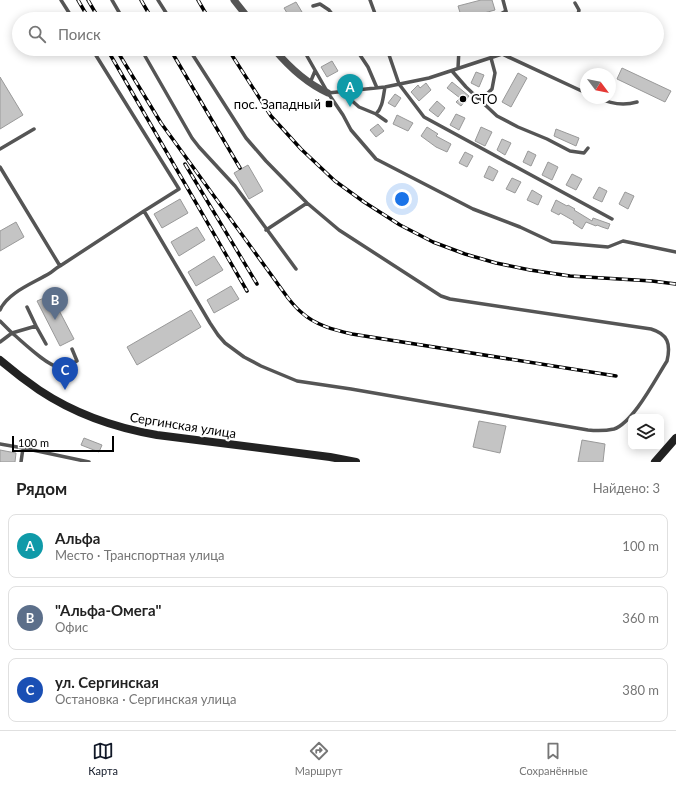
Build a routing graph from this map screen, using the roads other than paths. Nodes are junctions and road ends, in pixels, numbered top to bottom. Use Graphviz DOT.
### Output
graph roads {
  1 [pos="61,0"];
  2 [pos="112,0"];
  3 [pos="158,0"];
  4 [pos="234,0"];
  5 [pos="370,0"];
  6 [pos="503,0"];
  7 [pos="575,3"];
  8 [pos="312,6"];
  9 [pos="506,11"];
  10 [pos="69,12"];
  11 [pos="119,12"];
  12 [pos="166,12"];
  13 [pos="243,12"];
  14 [pos="331,12"];
  15 [pos="374,12"];
  16 [pos="579,12"];
  17 [pos="96,56"];
  18 [pos="145,56"];
  19 [pos="193,56"];
  20 [pos="280,56"];
  21 [pos="307,56"];
  22 [pos="361,56"];
  23 [pos="389,56"];
  24 [pos="459,56"];
  25 [pos="496,56"];
  26 [pos="508,57"];
  27 [pos="491,58"];
  28 [pos="458,68"];
  29 [pos="452,70"];
  30 [pos="315,71"];
  31 [pos="310,84"];
  32 [pos="399,84"];
  33 [pos="385,87"];
  34 [pos="377,88"];
  35 [pos="580,89"];
  36 [pos="342,92"];
  37 [pos="328,94"];
  38 [pos="481,100"];
  39 [pos="637,102"];
  40 [pos="616,103"];
  41 [pos="376,114"];
  42 [pos="386,120"];
  43 [pos="34,129"];
  44 [pos="588,148"];
  45 [pos="0,149"];
  46 [pos="0,167"];
  47 [pos="307,203"];
  48 [pos="144,211"];
  49 [pos="612,219"];
  50 [pos="266,230"];
  51 [pos="676,252"];
  52 [pos="60,266"];
  53 [pos="296,270"];
  54 [pos="27,308"];
  55 [pos="0,310"];
  56 [pos="0,321"];
  57 [pos="36,326"];
  58 [pos="12,333"];
  59 [pos="0,342"];
  60 [pos="46,344"];
  61 [pos="72,349"];
  62 [pos="0,360"];
  63 [pos="676,438"];
  64 [pos="0,444"];
  65 [pos="23,448"];
  66 [pos="21,462"];
  67 [pos="89,462"];
  68 [pos="356,462"];
  69 [pos="655,462"];
  1 -- 10 [label="lane"];
  2 -- 11 [label="lane"];
  3 -- 12 [label="lane"];
  4 -- 13 [label="street"];
  5 -- 15 [label="lane"];
  6 -- 9 [label="lane"];
  7 -- 16 [label="lane"];
  8 -- 14 [label="lane"];
  17 -- 48 [label="lane"];
  18 -- 50 [label="lane"];
  19 -- 47 [label="lane"];
  20 -- 31 [label="street"];
  21 -- 30 [label="lane"];
  22 -- 34 [label="lane"];
  23 -- 32 [label="lane"];
  24 -- 28 [label="lane"];
  25 -- 27 [label="lane"];
  26 -- 35 [label="lane"];
  27 -- 28 [label="lane"];
  27 -- 38 [label="lane"];
  28 -- 29 [label="lane"];
  29 -- 32 [label="lane"];
  29 -- 38 [label="lane"];
  30 -- 31 [label="lane"];
  30 -- 37 [label="lane"];
  31 -- 37 [label="street"];
  32 -- 33 [label="lane"];
  32 -- 49 [label="lane"];
  33 -- 34 [label="lane"];
  33 -- 41 [label="lane"];
  34 -- 36 [label="lane"];
  36 -- 37 [label="lane"];
  36 -- 41 [label="lane"];
  37 -- 51 [label="lane"];
  38 -- 44 [label="lane"];
  39 -- 40 [label="lane"];
  41 -- 42 [label="lane"];
  43 -- 45 [label="lane"];
  46 -- 52 [label="lane"];
  47 -- 48 [label="lane"];
  47 -- 50 [label="lane"];
  48 -- 52 [label="lane"];
  50 -- 53 [label="lane"];
  52 -- 55 [label="lane"];
  54 -- 57 [label="lane"];
  56 -- 58 [label="lane"];
  57 -- 58 [label="lane"];
  57 -- 60 [label="lane"];
  58 -- 59 [label="lane"];
  58 -- 61 [label="lane"];
  62 -- 68 [label="main road, Сергинская улица"];
  63 -- 69 [label="main road"];
  64 -- 65 [label="lane"];
  65 -- 66 [label="lane"];
  65 -- 67 [label="lane"];
}
